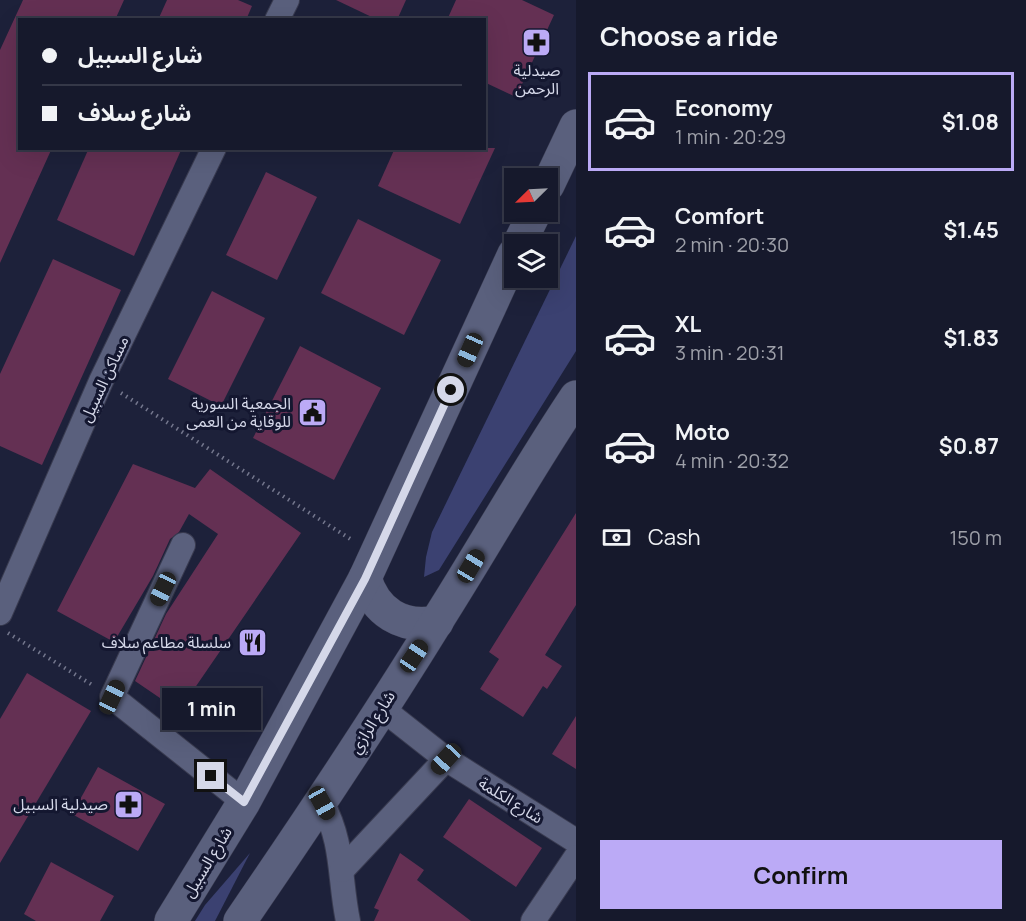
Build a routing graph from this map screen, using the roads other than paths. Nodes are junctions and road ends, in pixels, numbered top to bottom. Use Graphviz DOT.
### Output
graph roads {
  1 [pos="287,0"];
  2 [pos="278,18"];
  3 [pos="576,126"];
  4 [pos="213,150"];
  5 [pos="556,168"];
  6 [pos="504,276"];
  7 [pos="576,398"];
  8 [pos="183,545"];
  9 [pos="370,567"];
  10 [pos="0,613"];
  11 [pos="437,622"];
  12 [pos="380,707"];
  13 [pos="446,759"];
  14 [pos="244,802"];
  15 [pos="322,803"];
  16 [pos="576,841"];
  17 [pos="576,856"];
  18 [pos="342,870"];
  19 [pos="345,915"];
  20 [pos="171,921"];
  21 [pos="240,921"];
  22 [pos="532,921"];
  1 -- 2 [label="street"];
  3 -- 5 [label="main road"];
  4 -- 10 [label="street, مساكن السبيل"];
  6 -- 9 [label="main road, شارع السبيل"];
  7 -- 11 [label="main road, شارع الرازي"];
  8 -- 14 [label="street"];
  9 -- 11 [label="main road"];
  9 -- 14 [label="main road, شارع السبيل"];
  11 -- 12 [label="main road, شارع الرازي"];
  12 -- 13 [label="street, شارع الكلمة"];
  12 -- 15 [label="main road, شارع الرازي"];
  13 -- 16 [label="street, شارع الكلمة"];
  13 -- 18 [label="street"];
  14 -- 20 [label="main road, شارع السبيل"];
  15 -- 18 [label="street"];
  15 -- 21 [label="main road, شارع الرازي"];
  17 -- 22 [label="street"];
  18 -- 19 [label="street"];
}
